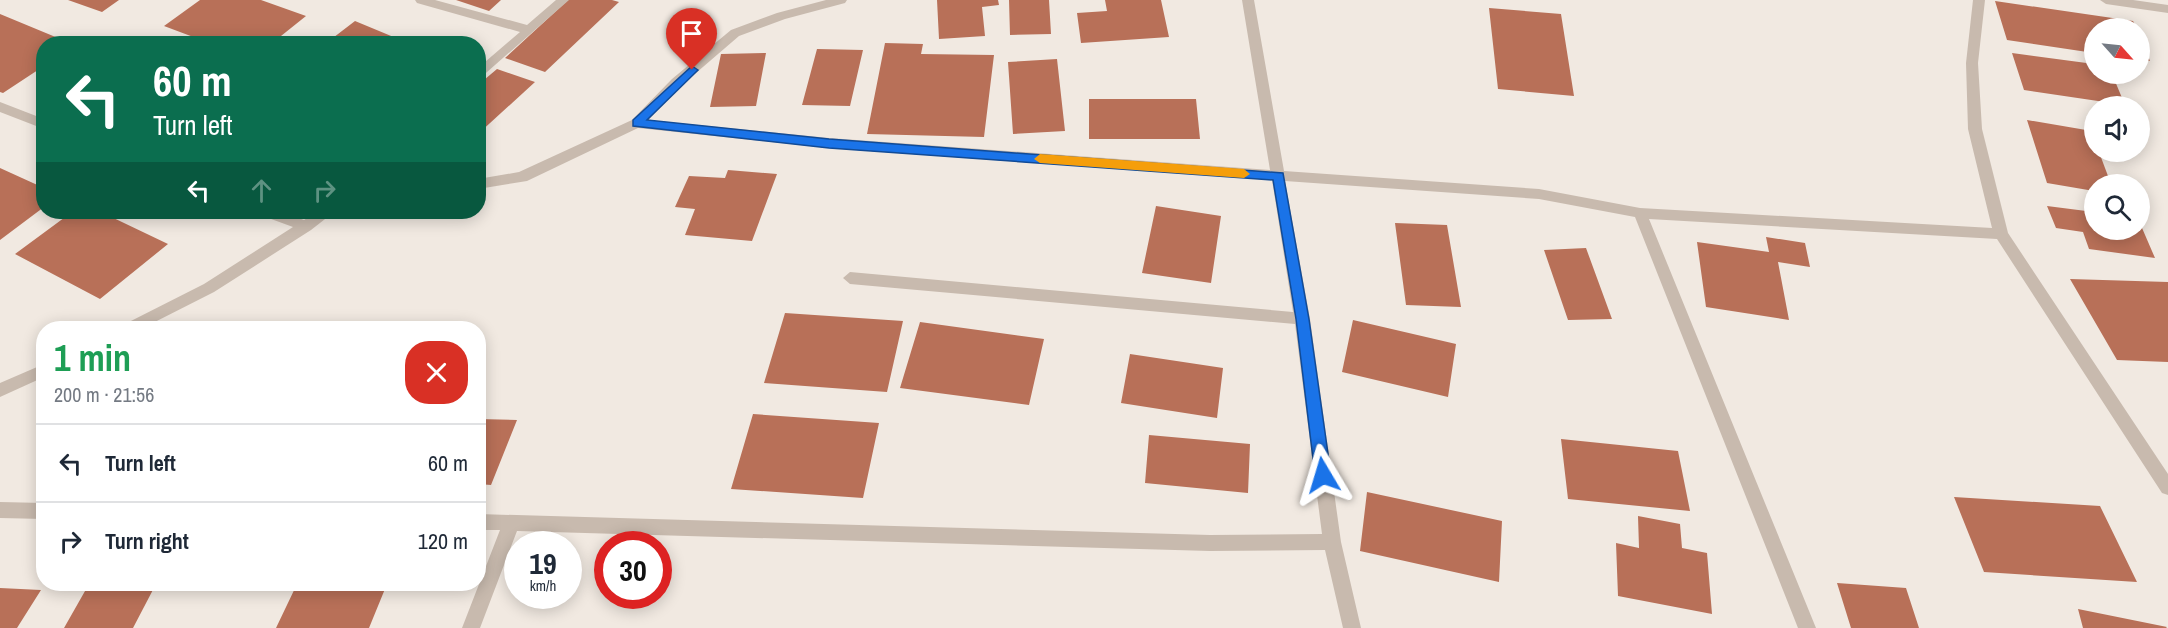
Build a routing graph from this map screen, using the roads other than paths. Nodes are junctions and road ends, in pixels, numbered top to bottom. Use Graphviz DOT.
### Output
graph roads {
  1 [pos="421,0"];
  2 [pos="563,0"];
  3 [pos="777,0"];
  4 [pos="841,0"];
  5 [pos="1248,0"];
  6 [pos="1979,0"];
  7 [pos="2106,0"];
  8 [pos="2163,9"];
  9 [pos="781,16"];
  10 [pos="2168,20"];
  11 [pos="529,30"];
  12 [pos="486,69"];
  13 [pos="0,107"];
  14 [pos="36,121"];
  15 [pos="637,123"];
  16 [pos="1278,176"];
  17 [pos="486,183"];
  18 [pos="1640,213"];
  19 [pos="287,219"];
  20 [pos="316,219"];
  21 [pos="306,226"];
  22 [pos="2001,234"];
  23 [pos="850,278"];
  24 [pos="1302,319"];
  25 [pos="144,321"];
  26 [pos="36,374"];
  27 [pos="0,390"];
  28 [pos="2168,488"];
  29 [pos="0,510"];
  30 [pos="36,511"];
  31 [pos="486,522"];
  32 [pos="511,523"];
  33 [pos="1332,542"];
  34 [pos="486,589"];
  35 [pos="485,591"];
  36 [pos="471,628"];
  37 [pos="1353,628"];
  38 [pos="1807,628"];
  1 -- 11 [label="street"];
  2 -- 11 [label="street"];
  3 -- 9 [label="street"];
  4 -- 9 [label="street"];
  5 -- 16 [label="street"];
  6 -- 22 [label="street"];
  7 -- 8 [label="street"];
  8 -- 10 [label="street"];
  9 -- 15 [label="street"];
  11 -- 12 [label="street"];
  13 -- 14 [label="street"];
  15 -- 16 [label="street"];
  15 -- 17 [label="street"];
  16 -- 18 [label="street"];
  16 -- 24 [label="street"];
  18 -- 22 [label="street"];
  18 -- 38 [label="street"];
  19 -- 21 [label="street"];
  20 -- 21 [label="street"];
  21 -- 25 [label="street"];
  22 -- 28 [label="street"];
  23 -- 24 [label="street"];
  24 -- 33 [label="street"];
  26 -- 27 [label="street"];
  29 -- 30 [label="street"];
  31 -- 32 [label="street"];
  32 -- 33 [label="street"];
  32 -- 34 [label="street"];
  33 -- 37 [label="street"];
  35 -- 36 [label="street"];
}
